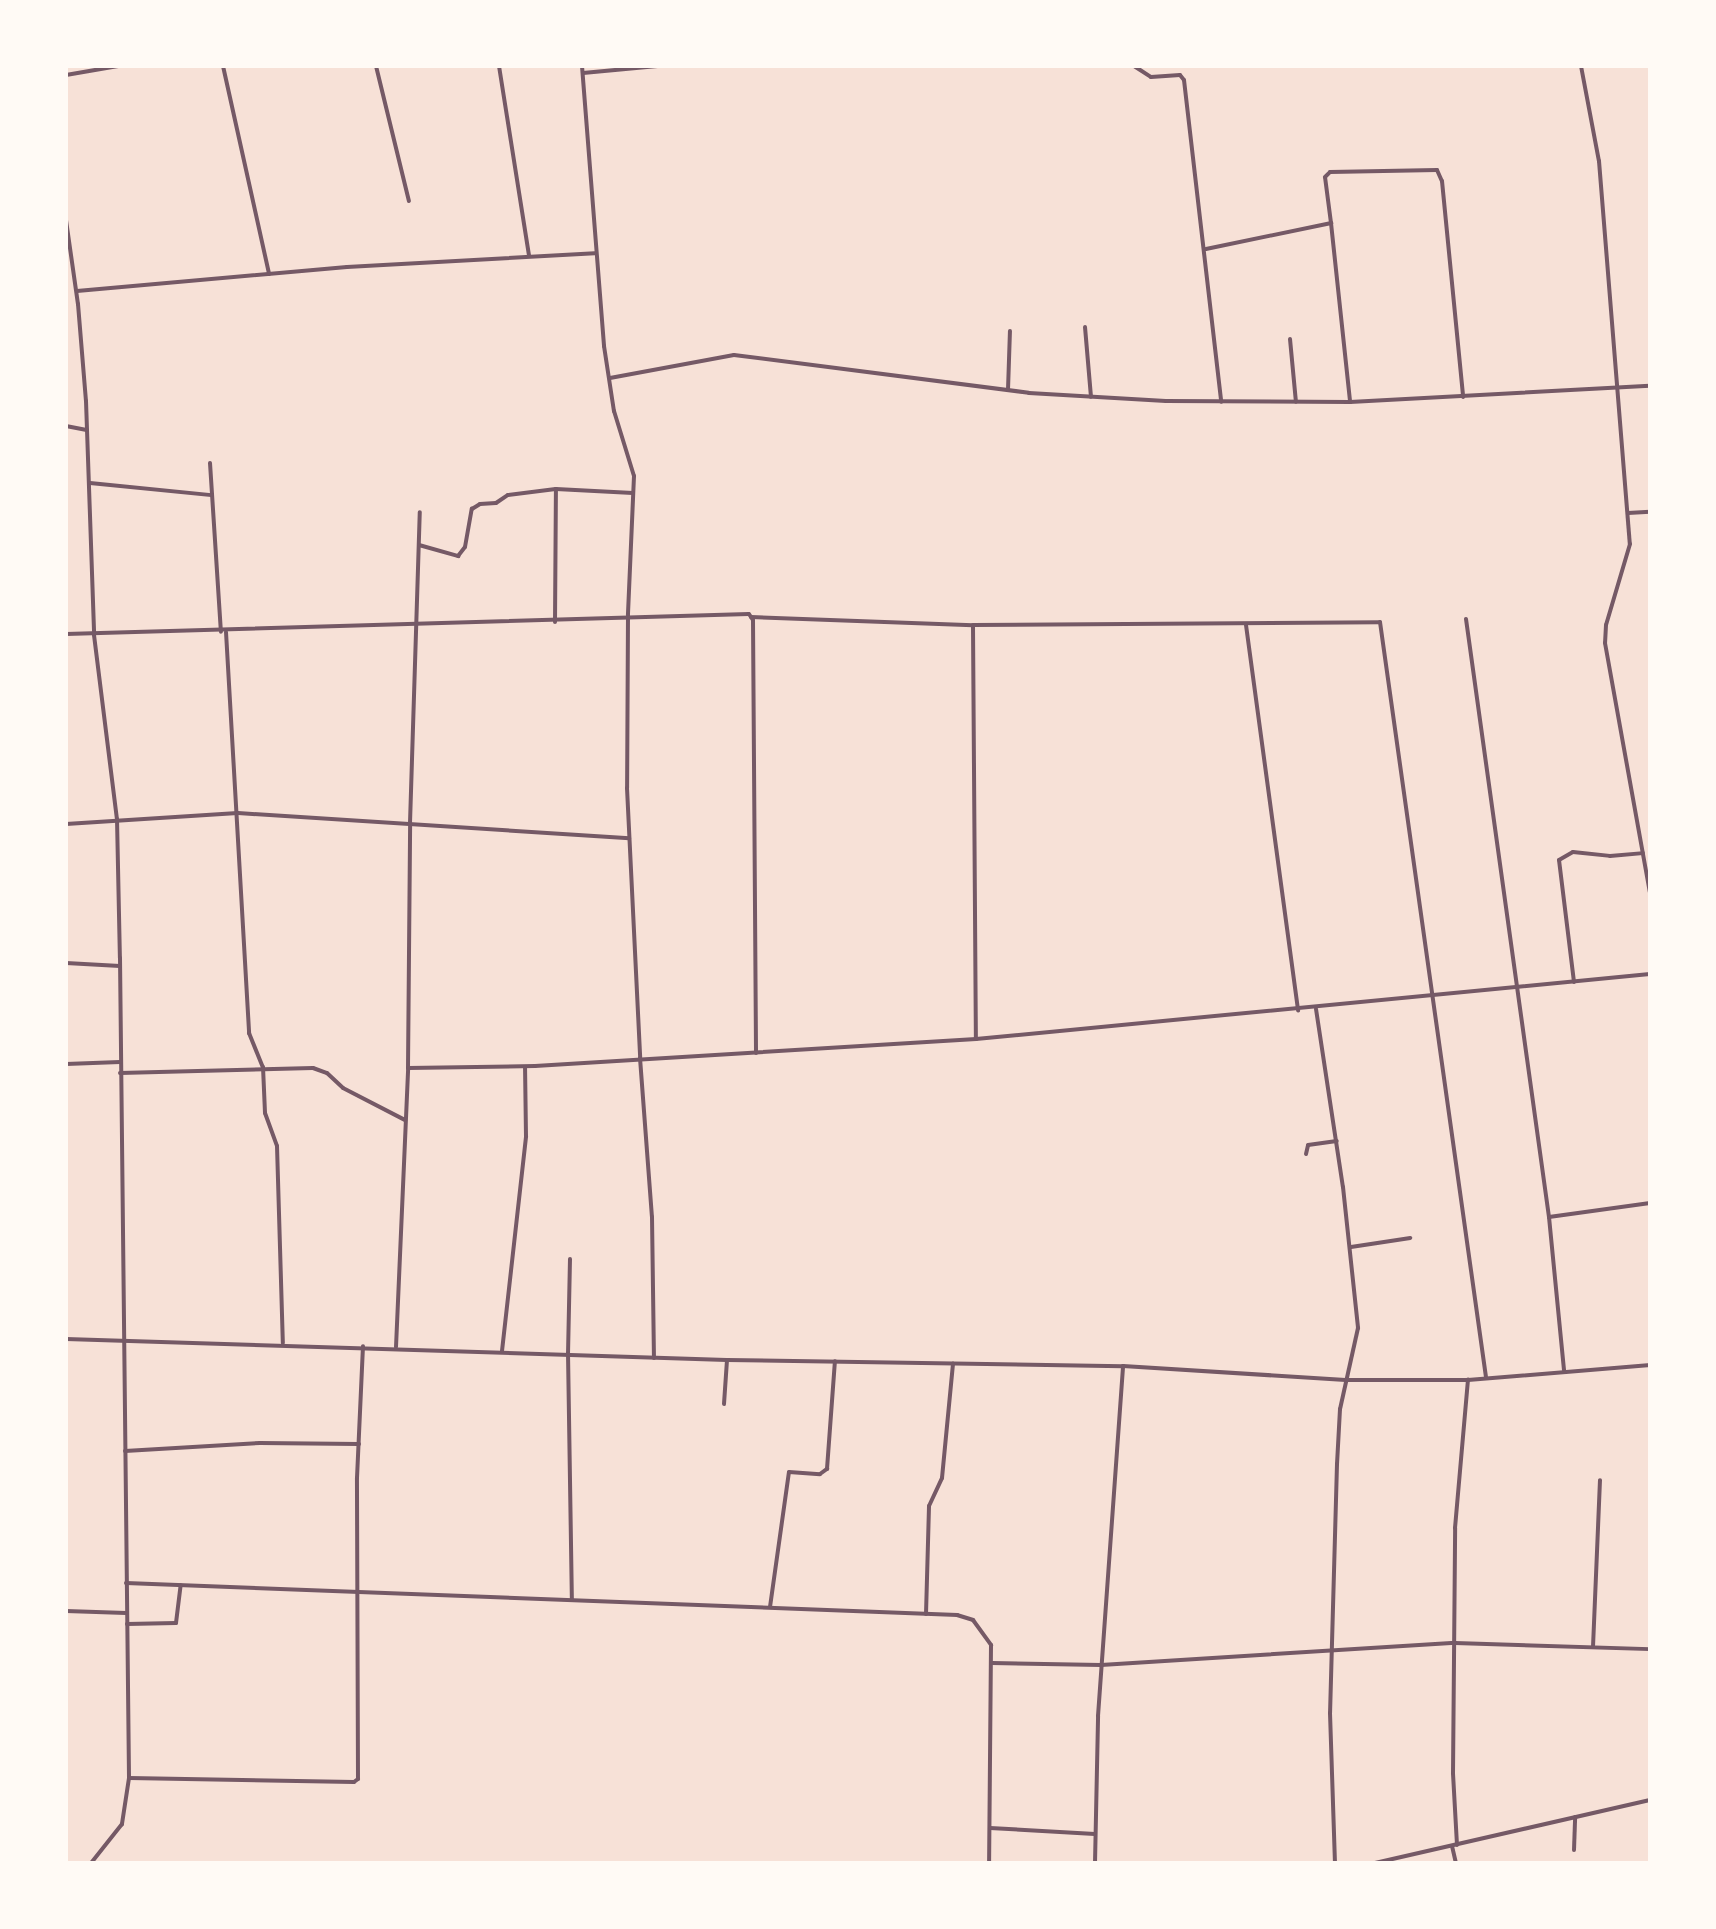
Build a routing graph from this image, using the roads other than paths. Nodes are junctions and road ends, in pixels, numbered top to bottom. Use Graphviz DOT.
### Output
graph roads {
  1 [pos="118,66"];
  2 [pos="223,66"];
  3 [pos="376,66"];
  4 [pos="499,66"];
  5 [pos="582,66"];
  6 [pos="658,66"];
  7 [pos="1134,66"];
  8 [pos="1581,66"];
  9 [pos="583,73"];
  10 [pos="66,75"];
  11 [pos="409,201"];
  12 [pos="66,220"];
  13 [pos="1331,223"];
  14 [pos="67,233"];
  15 [pos="1206,249"];
  16 [pos="595,253"];
  17 [pos="529,256"];
  18 [pos="269,274"];
  19 [pos="77,291"];
  20 [pos="1085,327"];
  21 [pos="1010,331"];
  22 [pos="1290,339"];
  23 [pos="609,378"];
  24 [pos="1650,386"];
  25 [pos="1616,388"];
  26 [pos="1008,390"];
  27 [pos="1091,397"];
  28 [pos="1463,397"];
  29 [pos="1221,402"];
  30 [pos="1296,402"];
  31 [pos="1350,402"];
  32 [pos="66,426"];
  33 [pos="88,430"];
  34 [pos="210,463"];
  35 [pos="90,483"];
  36 [pos="556,489"];
  37 [pos="633,493"];
  38 [pos="211,495"];
  39 [pos="420,512"];
  40 [pos="1650,512"];
  41 [pos="1628,513"];
  42 [pos="419,545"];
  43 [pos="628,615"];
  44 [pos="751,617"];
  45 [pos="1466,619"];
  46 [pos="555,622"];
  47 [pos="973,625"];
  48 [pos="1246,625"];
  49 [pos="416,627"];
  50 [pos="223,632"];
  51 [pos="66,634"];
  52 [pos="94,635"];
  53 [pos="238,813"];
  54 [pos="117,819"];
  55 [pos="410,823"];
  56 [pos="66,824"];
  57 [pos="629,838"];
  58 [pos="1643,853"];
  59 [pos="1650,892"];
  60 [pos="66,963"];
  61 [pos="120,966"];
  62 [pos="1650,974"];
  63 [pos="1574,983"];
  64 [pos="1517,989"];
  65 [pos="1430,998"];
  66 [pos="1316,1009"];
  67 [pos="1298,1011"];
  68 [pos="976,1039"];
  69 [pos="756,1053"];
  70 [pos="640,1058"];
  71 [pos="120,1062"];
  72 [pos="66,1064"];
  73 [pos="263,1067"];
  74 [pos="525,1067"];
  75 [pos="408,1068"];
  76 [pos="120,1073"];
  77 [pos="405,1120"];
  78 [pos="1337,1141"];
  79 [pos="1306,1154"];
  80 [pos="1650,1203"];
  81 [pos="1549,1217"];
  82 [pos="1410,1238"];
  83 [pos="1351,1247"];
  84 [pos="570,1259"];
  85 [pos="66,1339"];
  86 [pos="123,1340"];
  87 [pos="283,1344"];
  88 [pos="363,1346"];
  89 [pos="396,1347"];
  90 [pos="502,1351"];
  91 [pos="568,1353"];
  92 [pos="654,1358"];
  93 [pos="727,1360"];
  94 [pos="835,1361"];
  95 [pos="953,1363"];
  96 [pos="1650,1365"];
  97 [pos="1123,1366"];
  98 [pos="1564,1371"];
  99 [pos="1486,1377"];
  100 [pos="1346,1380"];
  101 [pos="1468,1380"];
  102 [pos="724,1404"];
  103 [pos="359,1444"];
  104 [pos="124,1451"];
  105 [pos="1600,1480"];
  106 [pos="126,1583"];
  107 [pos="181,1585"];
  108 [pos="356,1592"];
  109 [pos="572,1599"];
  110 [pos="770,1607"];
  111 [pos="66,1611"];
  112 [pos="126,1613"];
  113 [pos="926,1614"];
  114 [pos="127,1624"];
  115 [pos="1455,1643"];
  116 [pos="1593,1647"];
  117 [pos="1332,1649"];
  118 [pos="1650,1649"];
  119 [pos="992,1663"];
  120 [pos="1101,1665"];
  121 [pos="129,1778"];
  122 [pos="1650,1800"];
  123 [pos="1575,1817"];
  124 [pos="990,1828"];
  125 [pos="1095,1834"];
  126 [pos="1455,1846"];
  127 [pos="1574,1850"];
  128 [pos="91,1863"];
  129 [pos="989,1863"];
  130 [pos="1095,1863"];
  131 [pos="1335,1863"];
  132 [pos="1375,1863"];
  133 [pos="1456,1863"];
  1 -- 10 [label="street"];
  2 -- 18 [label="street"];
  3 -- 11 [label="street"];
  4 -- 17 [label="street"];
  5 -- 9 [label="street"];
  6 -- 9 [label="street"];
  7 -- 15 [label="street"];
  8 -- 25 [label="street"];
  9 -- 16 [label="street"];
  12 -- 14 [label="street"];
  13 -- 15 [label="street"];
  13 -- 28 [label="street"];
  13 -- 31 [label="street"];
  14 -- 19 [label="street"];
  15 -- 29 [label="street"];
  16 -- 17 [label="street"];
  16 -- 23 [label="street"];
  17 -- 18 [label="street"];
  18 -- 19 [label="street"];
  19 -- 33 [label="street"];
  20 -- 27 [label="street"];
  21 -- 26 [label="street"];
  22 -- 30 [label="street"];
  23 -- 26 [label="street"];
  23 -- 37 [label="street"];
  24 -- 25 [label="street"];
  25 -- 28 [label="street"];
  25 -- 41 [label="street"];
  26 -- 27 [label="street"];
  27 -- 29 [label="street"];
  28 -- 31 [label="street"];
  29 -- 30 [label="street"];
  30 -- 31 [label="street"];
  32 -- 33 [label="street"];
  33 -- 35 [label="street"];
  34 -- 38 [label="street"];
  35 -- 38 [label="street"];
  35 -- 52 [label="street"];
  36 -- 37 [label="street"];
  36 -- 42 [label="street"];
  36 -- 46 [label="street"];
  37 -- 43 [label="street"];
  38 -- 50 [label="street"];
  39 -- 42 [label="street"];
  40 -- 41 [label="street"];
  41 -- 58 [label="street"];
  42 -- 49 [label="street"];
  43 -- 44 [label="street"];
  43 -- 46 [label="street"];
  43 -- 57 [label="street"];
  44 -- 47 [label="street"];
  44 -- 69 [label="street"];
  45 -- 64 [label="street"];
  46 -- 49 [label="street"];
  47 -- 48 [label="street"];
  47 -- 68 [label="street"];
  48 -- 65 [label="street"];
  48 -- 67 [label="street"];
  49 -- 50 [label="street"];
  49 -- 55 [label="street"];
  50 -- 52 [label="street"];
  50 -- 53 [label="street"];
  51 -- 52 [label="street"];
  52 -- 54 [label="street"];
  53 -- 54 [label="street"];
  53 -- 55 [label="street"];
  53 -- 73 [label="street"];
  54 -- 56 [label="street"];
  54 -- 61 [label="street"];
  55 -- 57 [label="street"];
  55 -- 75 [label="street"];
  57 -- 70 [label="street"];
  58 -- 59 [label="street"];
  58 -- 63 [label="street"];
  60 -- 61 [label="street"];
  61 -- 71 [label="street"];
  62 -- 63 [label="street"];
  63 -- 64 [label="street"];
  64 -- 65 [label="street"];
  64 -- 81 [label="street"];
  65 -- 66 [label="street"];
  65 -- 99 [label="street"];
  66 -- 67 [label="street"];
  66 -- 78 [label="street"];
  67 -- 68 [label="street"];
  68 -- 69 [label="street"];
  69 -- 70 [label="street"];
  70 -- 74 [label="street"];
  70 -- 92 [label="street"];
  71 -- 72 [label="street"];
  71 -- 76 [label="street"];
  73 -- 76 [label="street"];
  73 -- 77 [label="street"];
  73 -- 87 [label="street"];
  74 -- 75 [label="street"];
  74 -- 90 [label="street"];
  75 -- 77 [label="street"];
  76 -- 86 [label="street"];
  77 -- 89 [label="street"];
  78 -- 79 [label="street"];
  78 -- 83 [label="street"];
  80 -- 81 [label="street"];
  81 -- 98 [label="street"];
  82 -- 83 [label="street"];
  83 -- 100 [label="street"];
  84 -- 91 [label="street"];
  85 -- 86 [label="street"];
  86 -- 87 [label="street"];
  86 -- 104 [label="street"];
  87 -- 88 [label="street"];
  88 -- 89 [label="street"];
  88 -- 103 [label="street"];
  89 -- 90 [label="street"];
  90 -- 91 [label="street"];
  91 -- 92 [label="street"];
  91 -- 109 [label="street"];
  92 -- 93 [label="street"];
  93 -- 94 [label="street"];
  93 -- 102 [label="street"];
  94 -- 95 [label="street"];
  94 -- 110 [label="street"];
  95 -- 97 [label="street"];
  95 -- 113 [label="street"];
  96 -- 98 [label="street"];
  97 -- 100 [label="street"];
  97 -- 120 [label="street"];
  98 -- 99 [label="street"];
  99 -- 101 [label="street"];
  100 -- 101 [label="street"];
  100 -- 117 [label="street"];
  101 -- 115 [label="street"];
  103 -- 104 [label="street"];
  103 -- 108 [label="street"];
  104 -- 106 [label="street"];
  105 -- 116 [label="street"];
  106 -- 107 [label="street"];
  106 -- 112 [label="street"];
  107 -- 108 [label="street"];
  107 -- 114 [label="street"];
  108 -- 109 [label="street"];
  108 -- 121 [label="street"];
  109 -- 110 [label="street"];
  110 -- 113 [label="street"];
  111 -- 112 [label="street"];
  112 -- 114 [label="street"];
  113 -- 119 [label="street"];
  114 -- 121 [label="street"];
  115 -- 116 [label="street"];
  115 -- 117 [label="street"];
  115 -- 126 [label="street"];
  116 -- 118 [label="street"];
  117 -- 120 [label="street"];
  117 -- 131 [label="street"];
  119 -- 120 [label="street"];
  119 -- 124 [label="street"];
  120 -- 125 [label="street"];
  121 -- 128 [label="street"];
  122 -- 123 [label="street"];
  123 -- 126 [label="street"];
  123 -- 127 [label="street"];
  124 -- 125 [label="street"];
  124 -- 129 [label="street"];
  125 -- 130 [label="street"];
  126 -- 132 [label="street"];
  126 -- 133 [label="street"];
}
